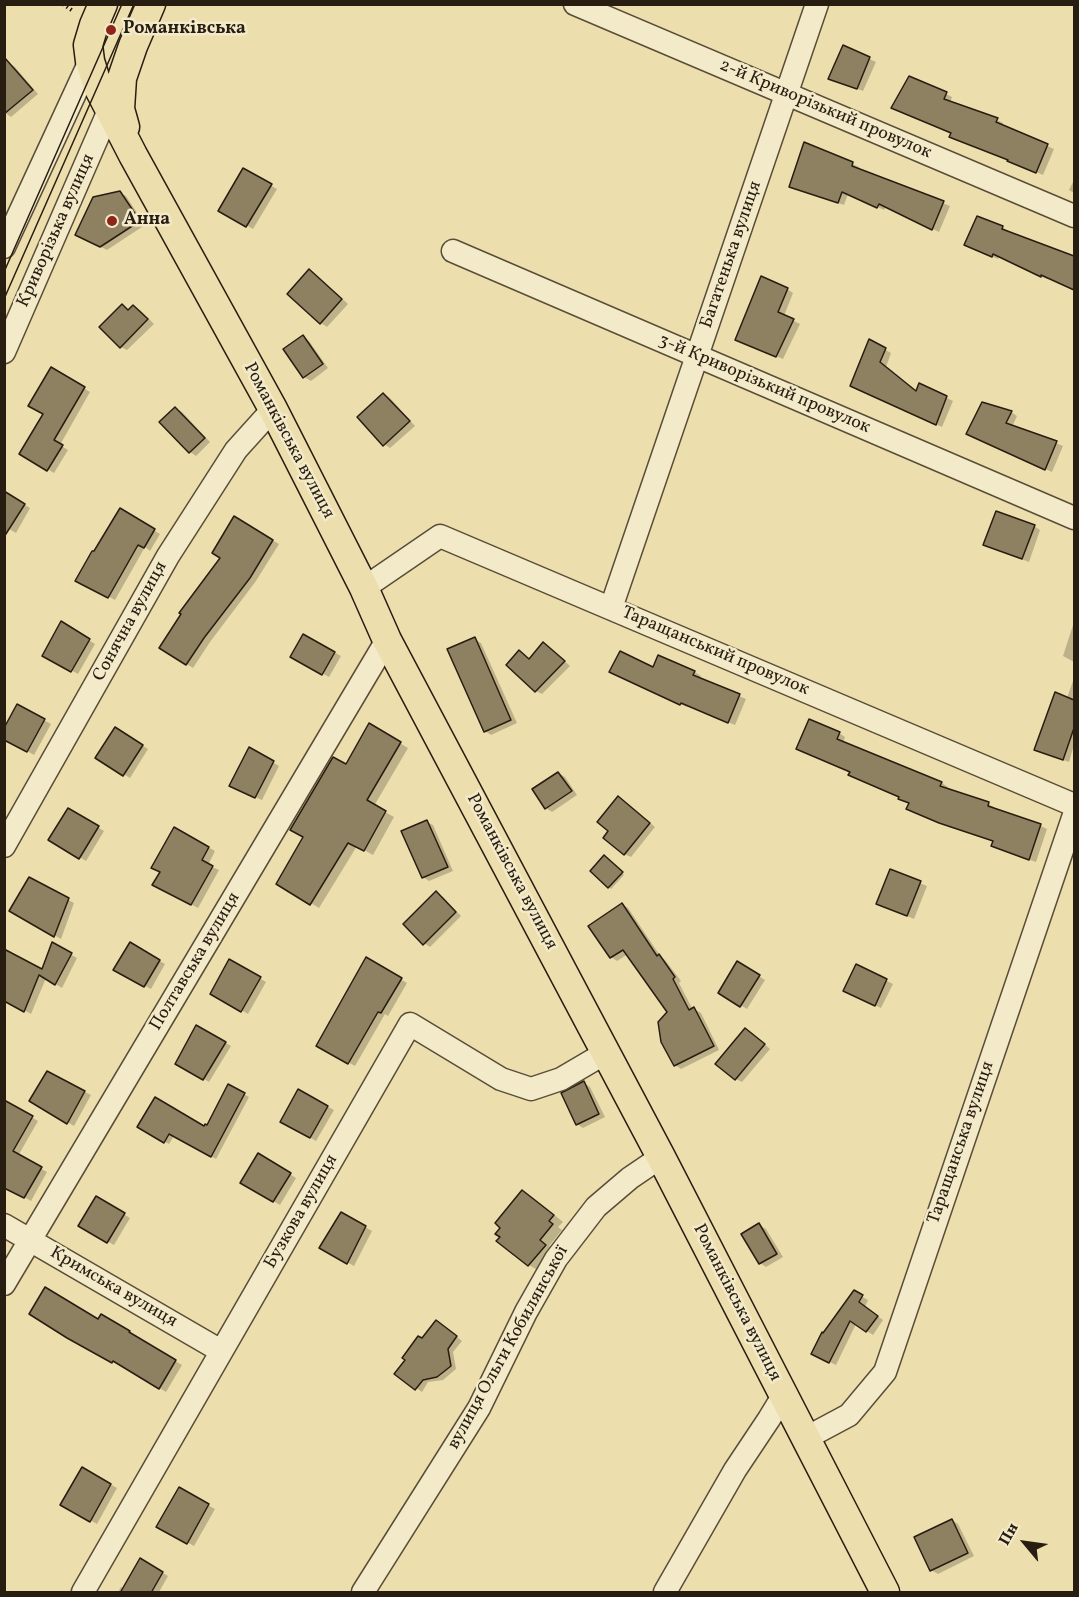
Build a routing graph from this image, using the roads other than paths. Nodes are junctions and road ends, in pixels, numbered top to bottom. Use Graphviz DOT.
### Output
graph roads {
  1 [pos="103,4"];
  2 [pos="151,4"];
  3 [pos="575,4"];
  4 [pos="817,4"];
  5 [pos="90,61"];
  6 [pos="122,78"];
  7 [pos="787,93"];
  8 [pos="110,110"];
  9 [pos="133,155"];
  10 [pos="1074,216"];
  11 [pos="4,247"];
  12 [pos="453,251"];
  13 [pos="4,352"];
  14 [pos="697,356"];
  15 [pos="273,408"];
  16 [pos="1074,518"];
  17 [pos="364,588"];
  18 [pos="611,608"];
  19 [pos="387,640"];
  20 [pos="1074,805"];
  21 [pos="1074,815"];
  22 [pos="4,846"];
  23 [pos="1064,877"];
  24 [pos="607,1052"];
  25 [pos="662,1157"];
  26 [pos="4,1225"];
  27 [pos="30,1240"];
  28 [pos="4,1284"];
  29 [pos="222,1351"];
  30 [pos="783,1396"];
  31 [pos="806,1438"];
  32 [pos="83,1593"];
  33 [pos="363,1593"];
  34 [pos="665,1593"];
  35 [pos="885,1593"];
  1 -- 5 [label="main road"];
  2 -- 6 [label="main road, Криворізька вулиця"];
  3 -- 7 [label="street, 2-й Криворізький провулок"];
  4 -- 7 [label="street, Багатенька вулиця"];
  5 -- 8 [label="main road"];
  5 -- 11 [label="street"];
  6 -- 8 [label="street, Криворізька вулиця"];
  6 -- 9 [label="main road, Криворізька вулиця"];
  7 -- 10 [label="street, 2-й Криворізький провулок"];
  7 -- 14 [label="street, Багатенька вулиця"];
  8 -- 9 [label="main road"];
  8 -- 13 [label="street, Криворізька вулиця"];
  9 -- 15 [label="main road, Романківська вулиця"];
  12 -- 14 [label="street, 3-й Криворізький провулок"];
  14 -- 16 [label="street, 3-й Криворізький провулок"];
  14 -- 18 [label="street, Багатенька вулиця"];
  15 -- 17 [label="main road, Романківська вулиця"];
  15 -- 22 [label="street, Сонячна вулиця"];
  17 -- 18 [label="street, Таращанський провулок"];
  17 -- 19 [label="main road, Романківська вулиця"];
  18 -- 20 [label="street, Таращанський провулок"];
  19 -- 24 [label="main road, Романківська вулиця"];
  19 -- 27 [label="street, Полтавська вулиця"];
  21 -- 23 [label="street, Таращанська вулиця"];
  23 -- 31 [label="street, Таращанська вулиця"];
  24 -- 25 [label="main road, Романківська вулиця"];
  24 -- 29 [label="street, Бузкова вулиця"];
  25 -- 30 [label="main road, Романківська вулиця"];
  25 -- 33 [label="street, вулиця Ольги Кобилянської"];
  26 -- 27 [label="street, Кримська вулиця"];
  27 -- 28 [label="street, Полтавська вулиця"];
  27 -- 29 [label="street, Кримська вулиця"];
  29 -- 32 [label="street, Бузкова вулиця"];
  30 -- 31 [label="main road, Романківська вулиця"];
  30 -- 34 [label="street"];
  31 -- 35 [label="main road, Романківська вулиця"];
}
